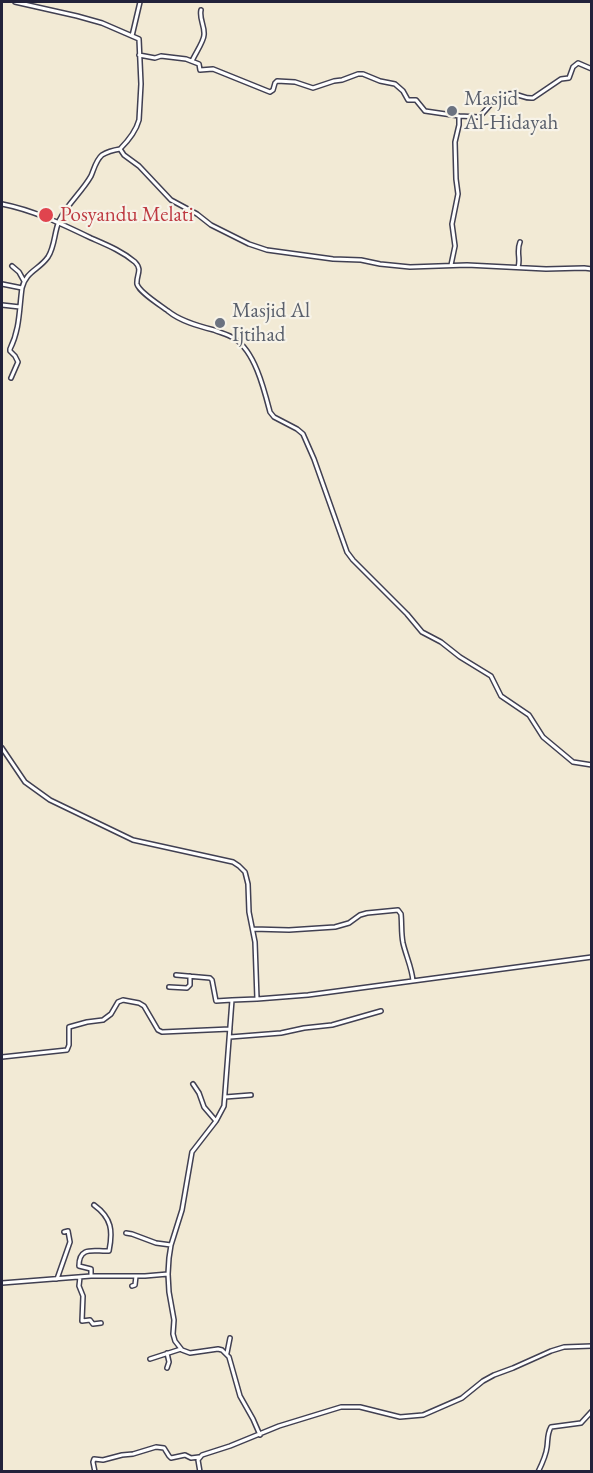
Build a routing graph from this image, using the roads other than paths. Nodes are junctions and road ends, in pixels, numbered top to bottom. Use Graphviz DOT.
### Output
graph roads {
  1 [pos="15,2"];
  2 [pos="140,2"];
  3 [pos="201,10"];
  4 [pos="132,36"];
  5 [pos="139,55"];
  6 [pos="192,62"];
  7 [pos="591,69"];
  8 [pos="459,116"];
  9 [pos="120,149"];
  10 [pos="2,204"];
  11 [pos="58,222"];
  12 [pos="520,242"];
  13 [pos="12,266"];
  14 [pos="450,266"];
  15 [pos="519,267"];
  16 [pos="591,269"];
  17 [pos="24,281"];
  18 [pos="2,284"];
  19 [pos="22,288"];
  20 [pos="2,304"];
  21 [pos="20,307"];
  22 [pos="11,378"];
  23 [pos="2,748"];
  24 [pos="591,765"];
  25 [pos="253,929"];
  26 [pos="591,957"];
  27 [pos="176,975"];
  28 [pos="190,976"];
  29 [pos="413,981"];
  30 [pos="169,987"];
  31 [pos="257,999"];
  32 [pos="232,1000"];
  33 [pos="381,1011"];
  34 [pos="230,1029"];
  35 [pos="230,1037"];
  36 [pos="2,1057"];
  37 [pos="193,1084"];
  38 [pos="251,1095"];
  39 [pos="225,1097"];
  40 [pos="216,1120"];
  41 [pos="94,1205"];
  42 [pos="64,1232"];
  43 [pos="126,1233"];
  44 [pos="171,1245"];
  45 [pos="168,1274"];
  46 [pos="91,1276"];
  47 [pos="135,1276"];
  48 [pos="80,1277"];
  49 [pos="57,1279"];
  50 [pos="2,1283"];
  51 [pos="132,1286"];
  52 [pos="101,1323"];
  53 [pos="230,1338"];
  54 [pos="591,1346"];
  55 [pos="181,1349"];
  56 [pos="168,1353"];
  57 [pos="227,1353"];
  58 [pos="150,1359"];
  59 [pos="167,1368"];
  60 [pos="591,1411"];
  61 [pos="260,1435"];
  62 [pos="200,1457"];
  63 [pos="95,1472"];
  64 [pos="200,1472"];
  65 [pos="538,1472"];
  1 -- 4 [label="street"];
  2 -- 4 [label="street"];
  3 -- 6 [label="street"];
  4 -- 5 [label="street"];
  5 -- 6 [label="street"];
  5 -- 9 [label="street"];
  6 -- 8 [label="street"];
  7 -- 8 [label="street"];
  8 -- 14 [label="street"];
  9 -- 11 [label="street"];
  9 -- 14 [label="street"];
  10 -- 11 [label="street"];
  11 -- 17 [label="street"];
  11 -- 24 [label="street"];
  12 -- 15 [label="street"];
  13 -- 17 [label="street"];
  14 -- 15 [label="street"];
  15 -- 16 [label="street"];
  17 -- 19 [label="street"];
  18 -- 19 [label="street"];
  19 -- 21 [label="street"];
  20 -- 21 [label="street"];
  21 -- 22 [label="street"];
  23 -- 25 [label="street"];
  25 -- 29 [label="street"];
  25 -- 31 [label="street"];
  26 -- 29 [label="street"];
  27 -- 28 [label="street"];
  28 -- 30 [label="street"];
  28 -- 32 [label="street"];
  29 -- 31 [label="street"];
  31 -- 32 [label="street"];
  32 -- 34 [label="street"];
  33 -- 35 [label="street"];
  34 -- 35 [label="street"];
  34 -- 36 [label="street"];
  35 -- 39 [label="street"];
  37 -- 40 [label="street"];
  38 -- 39 [label="street"];
  39 -- 40 [label="street"];
  40 -- 44 [label="street"];
  41 -- 46 [label="street"];
  42 -- 49 [label="street"];
  43 -- 44 [label="street"];
  44 -- 45 [label="street"];
  45 -- 47 [label="street"];
  45 -- 55 [label="street"];
  46 -- 47 [label="street"];
  46 -- 48 [label="street"];
  47 -- 51 [label="street"];
  48 -- 49 [label="street"];
  48 -- 52 [label="street"];
  49 -- 50 [label="street"];
  53 -- 57 [label="street"];
  54 -- 61 [label="street"];
  55 -- 56 [label="street"];
  55 -- 57 [label="street"];
  56 -- 58 [label="street"];
  56 -- 59 [label="street"];
  57 -- 61 [label="street"];
  60 -- 65 [label="street"];
  61 -- 62 [label="street"];
  62 -- 63 [label="street"];
  62 -- 64 [label="street"];
}
